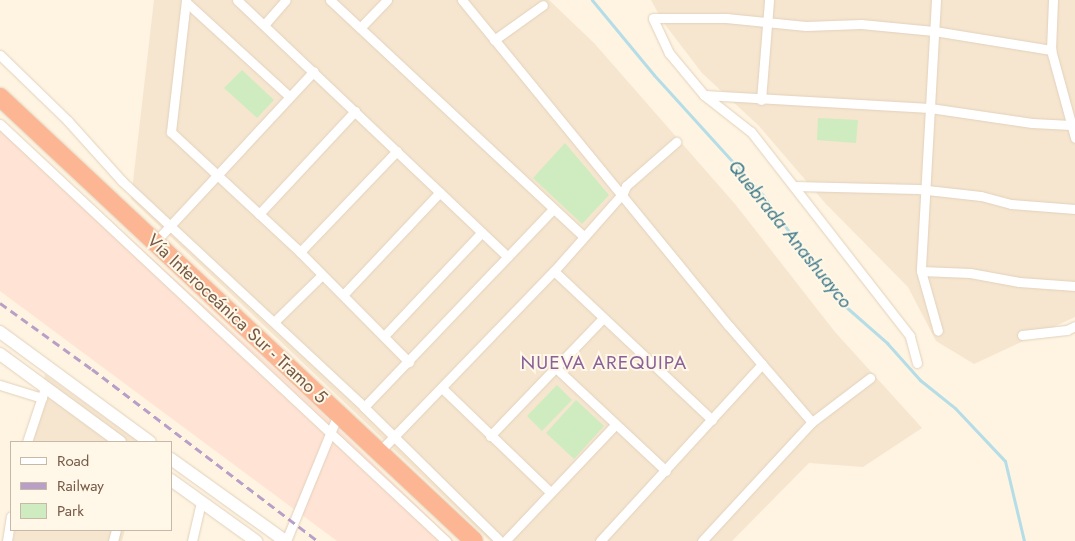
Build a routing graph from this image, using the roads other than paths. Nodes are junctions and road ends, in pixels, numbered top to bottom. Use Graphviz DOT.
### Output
graph roads {
  1 [pos="237,0"];
  2 [pos="286,0"];
  3 [pos="330,0"];
  4 [pos="387,0"];
  5 [pos="462,0"];
  6 [pos="769,0"];
  7 [pos="936,0"];
  8 [pos="1053,0"];
  9 [pos="186,1"];
  10 [pos="543,4"];
  11 [pos="768,23"];
  12 [pos="264,24"];
  13 [pos="360,28"];
  14 [pos="934,31"];
  15 [pos="494,40"];
  16 [pos="1051,50"];
  17 [pos="0,55"];
  18 [pos="314,71"];
  19 [pos="704,95"];
  20 [pos="289,96"];
  21 [pos="0,97"];
  22 [pos="761,100"];
  23 [pos="930,108"];
  24 [pos="355,111"];
  25 [pos="0,124"];
  26 [pos="1071,126"];
  27 [pos="1075,138"];
  28 [pos="676,142"];
  29 [pos="397,151"];
  30 [pos="215,176"];
  31 [pos="794,186"];
  32 [pos="440,192"];
  33 [pos="924,192"];
  34 [pos="623,193"];
  35 [pos="553,209"];
  36 [pos="1075,209"];
  37 [pos="259,214"];
  38 [pos="170,224"];
  39 [pos="482,232"];
  40 [pos="584,237"];
  41 [pos="155,242"];
  42 [pos="300,252"];
  43 [pos="508,257"];
  44 [pos="554,271"];
  45 [pos="921,271"];
  46 [pos="321,276"];
  47 [pos="1075,286"];
  48 [pos="343,294"];
  49 [pos="603,318"];
  50 [pos="274,322"];
  51 [pos="1075,326"];
  52 [pos="938,331"];
  53 [pos="0,332"];
  54 [pos="385,335"];
  55 [pos="1022,335"];
  56 [pos="0,354"];
  57 [pos="409,362"];
  58 [pos="917,363"];
  59 [pos="762,364"];
  60 [pos="557,369"];
  61 [pos="870,378"];
  62 [pos="0,384"];
  63 [pos="442,388"];
  64 [pos="44,393"];
  65 [pos="364,407"];
  66 [pos="338,414"];
  67 [pos="712,420"];
  68 [pos="812,422"];
  69 [pos="615,425"];
  70 [pos="331,431"];
  71 [pos="490,436"];
  72 [pos="393,438"];
  73 [pos="27,441"];
  74 [pos="118,441"];
  75 [pos="149,441"];
  76 [pos="379,452"];
  77 [pos="172,460"];
  78 [pos="666,471"];
  79 [pos="172,481"];
  80 [pos="550,492"];
  81 [pos="201,502"];
  82 [pos="10,522"];
  83 [pos="7,541"];
  84 [pos="192,541"];
  85 [pos="256,541"];
  86 [pos="285,541"];
  87 [pos="446,541"];
  88 [pos="474,541"];
  89 [pos="500,541"];
  90 [pos="505,541"];
  91 [pos="600,541"];
  92 [pos="702,541"];
  1 -- 12 [label="street"];
  2 -- 12 [label="street"];
  3 -- 13 [label="street"];
  4 -- 13 [label="street"];
  5 -- 15 [label="street"];
  6 -- 11 [label="street"];
  7 -- 14 [label="street"];
  8 -- 16 [label="street"];
  9 -- 20 [label="street"];
  9 -- 30 [label="street"];
  10 -- 15 [label="street"];
  11 -- 14 [label="street"];
  11 -- 19 [label="street"];
  11 -- 22 [label="street"];
  12 -- 18 [label="street"];
  13 -- 35 [label="street"];
  14 -- 16 [label="street"];
  14 -- 23 [label="street"];
  15 -- 34 [label="street"];
  16 -- 26 [label="street"];
  17 -- 38 [label="street"];
  18 -- 20 [label="street"];
  18 -- 24 [label="street"];
  19 -- 22 [label="street"];
  19 -- 31 [label="street"];
  20 -- 30 [label="street"];
  21 -- 41 [label="highway, Vía Interoceánica Sur - Tramo 5"];
  22 -- 23 [label="street"];
  23 -- 26 [label="street"];
  23 -- 33 [label="street"];
  24 -- 29 [label="street"];
  24 -- 37 [label="street"];
  25 -- 70 [label="street"];
  26 -- 27 [label="street"];
  28 -- 34 [label="street"];
  29 -- 32 [label="street"];
  29 -- 42 [label="street"];
  30 -- 37 [label="street"];
  30 -- 38 [label="street"];
  31 -- 33 [label="street"];
  31 -- 58 [label="street"];
  32 -- 39 [label="street"];
  32 -- 48 [label="street"];
  33 -- 36 [label="street"];
  33 -- 45 [label="street"];
  34 -- 40 [label="street"];
  34 -- 59 [label="street"];
  35 -- 40 [label="street"];
  35 -- 43 [label="street"];
  37 -- 42 [label="street"];
  38 -- 41 [label="street"];
  38 -- 50 [label="street"];
  39 -- 43 [label="street"];
  39 -- 54 [label="street"];
  40 -- 44 [label="street"];
  41 -- 66 [label="highway, Vía Interoceánica Sur - Tramo 5"];
  42 -- 46 [label="street"];
  43 -- 57 [label="street"];
  44 -- 49 [label="street"];
  44 -- 63 [label="street"];
  45 -- 47 [label="street"];
  45 -- 52 [label="street"];
  46 -- 48 [label="street"];
  46 -- 50 [label="street"];
  48 -- 54 [label="street"];
  49 -- 60 [label="street"];
  49 -- 67 [label="street"];
  50 -- 65 [label="street"];
  51 -- 55 [label="street"];
  53 -- 75 [label="main road"];
  54 -- 57 [label="street"];
  56 -- 64 [label="main road"];
  57 -- 65 [label="street"];
  59 -- 67 [label="street"];
  59 -- 68 [label="street"];
  60 -- 69 [label="street"];
  60 -- 71 [label="street"];
  61 -- 68 [label="street"];
  62 -- 64 [label="street"];
  63 -- 71 [label="street"];
  63 -- 72 [label="street"];
  64 -- 73 [label="street"];
  64 -- 74 [label="main road"];
  65 -- 72 [label="street"];
  66 -- 70 [label="street"];
  66 -- 76 [label="highway, Vía Interoceánica Sur - Tramo 5"];
  67 -- 78 [label="street"];
  68 -- 92 [label="street"];
  69 -- 78 [label="street"];
  69 -- 80 [label="street"];
  70 -- 86 [label="street"];
  70 -- 87 [label="street"];
  71 -- 80 [label="street"];
  72 -- 76 [label="street"];
  72 -- 89 [label="street"];
  76 -- 88 [label="highway, Vía Interoceánica Sur - Tramo 5"];
  77 -- 86 [label="main road"];
  78 -- 91 [label="street"];
  79 -- 81 [label="main road"];
  80 -- 90 [label="street"];
  81 -- 84 [label="street"];
  81 -- 85 [label="main road"];
  82 -- 83 [label="street"];
}
